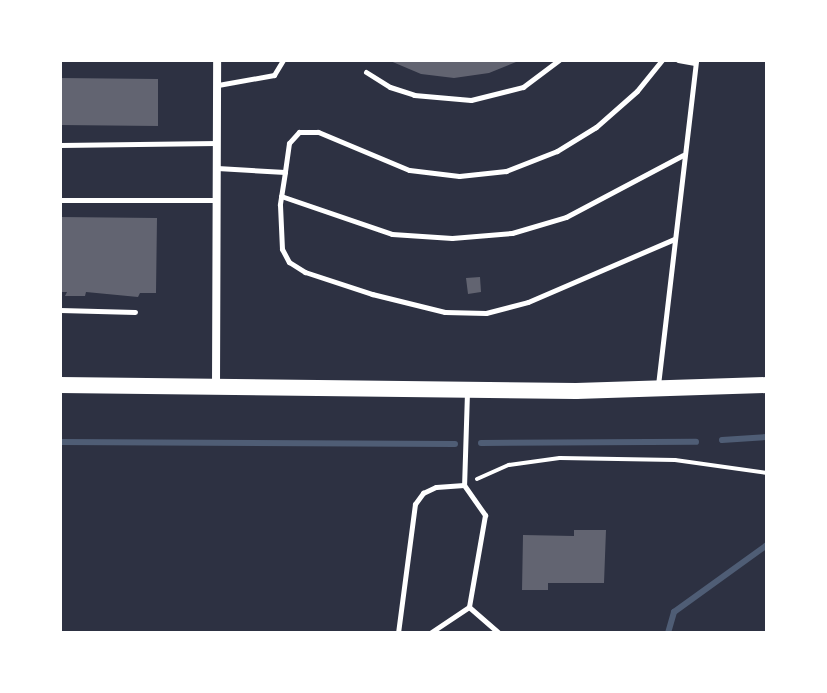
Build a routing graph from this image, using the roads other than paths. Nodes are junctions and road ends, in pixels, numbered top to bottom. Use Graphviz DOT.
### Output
graph roads {
  1 [pos="217,60"];
  2 [pos="224,60"];
  3 [pos="283,60"];
  4 [pos="559,60"];
  5 [pos="662,60"];
  6 [pos="678,60"];
  7 [pos="696,62"];
  8 [pos="366,72"];
  9 [pos="217,85"];
  10 [pos="217,143"];
  11 [pos="60,145"];
  12 [pos="683,155"];
  13 [pos="217,168"];
  14 [pos="285,172"];
  15 [pos="281,196"];
  16 [pos="60,200"];
  17 [pos="216,200"];
  18 [pos="674,239"];
  19 [pos="60,310"];
  20 [pos="135,312"];
  21 [pos="60,385"];
  22 [pos="767,385"];
  23 [pos="216,388"];
  24 [pos="657,390"];
  25 [pos="467,391"];
  26 [pos="464,485"];
  27 [pos="469,607"];
  28 [pos="398,633"];
  29 [pos="430,633"];
  30 [pos="499,633"];
  1 -- 2 [label="lane"];
  1 -- 9 [label="street"];
  3 -- 9 [label="lane"];
  4 -- 8 [label="lane"];
  5 -- 14 [label="lane"];
  6 -- 7 [label="lane"];
  7 -- 12 [label="lane"];
  9 -- 10 [label="street"];
  10 -- 11 [label="lane"];
  10 -- 13 [label="street"];
  12 -- 15 [label="lane"];
  12 -- 18 [label="lane"];
  13 -- 14 [label="lane"];
  13 -- 17 [label="street"];
  14 -- 15 [label="lane"];
  15 -- 18 [label="lane"];
  16 -- 17 [label="lane"];
  17 -- 23 [label="street"];
  18 -- 24 [label="lane"];
  19 -- 20 [label="lane"];
  21 -- 23 [label="main road"];
  22 -- 24 [label="main road"];
  23 -- 25 [label="main road"];
  24 -- 25 [label="main road"];
  25 -- 26 [label="lane"];
  26 -- 27 [label="lane"];
  26 -- 28 [label="lane"];
  27 -- 29 [label="lane"];
  27 -- 30 [label="lane"];
}
